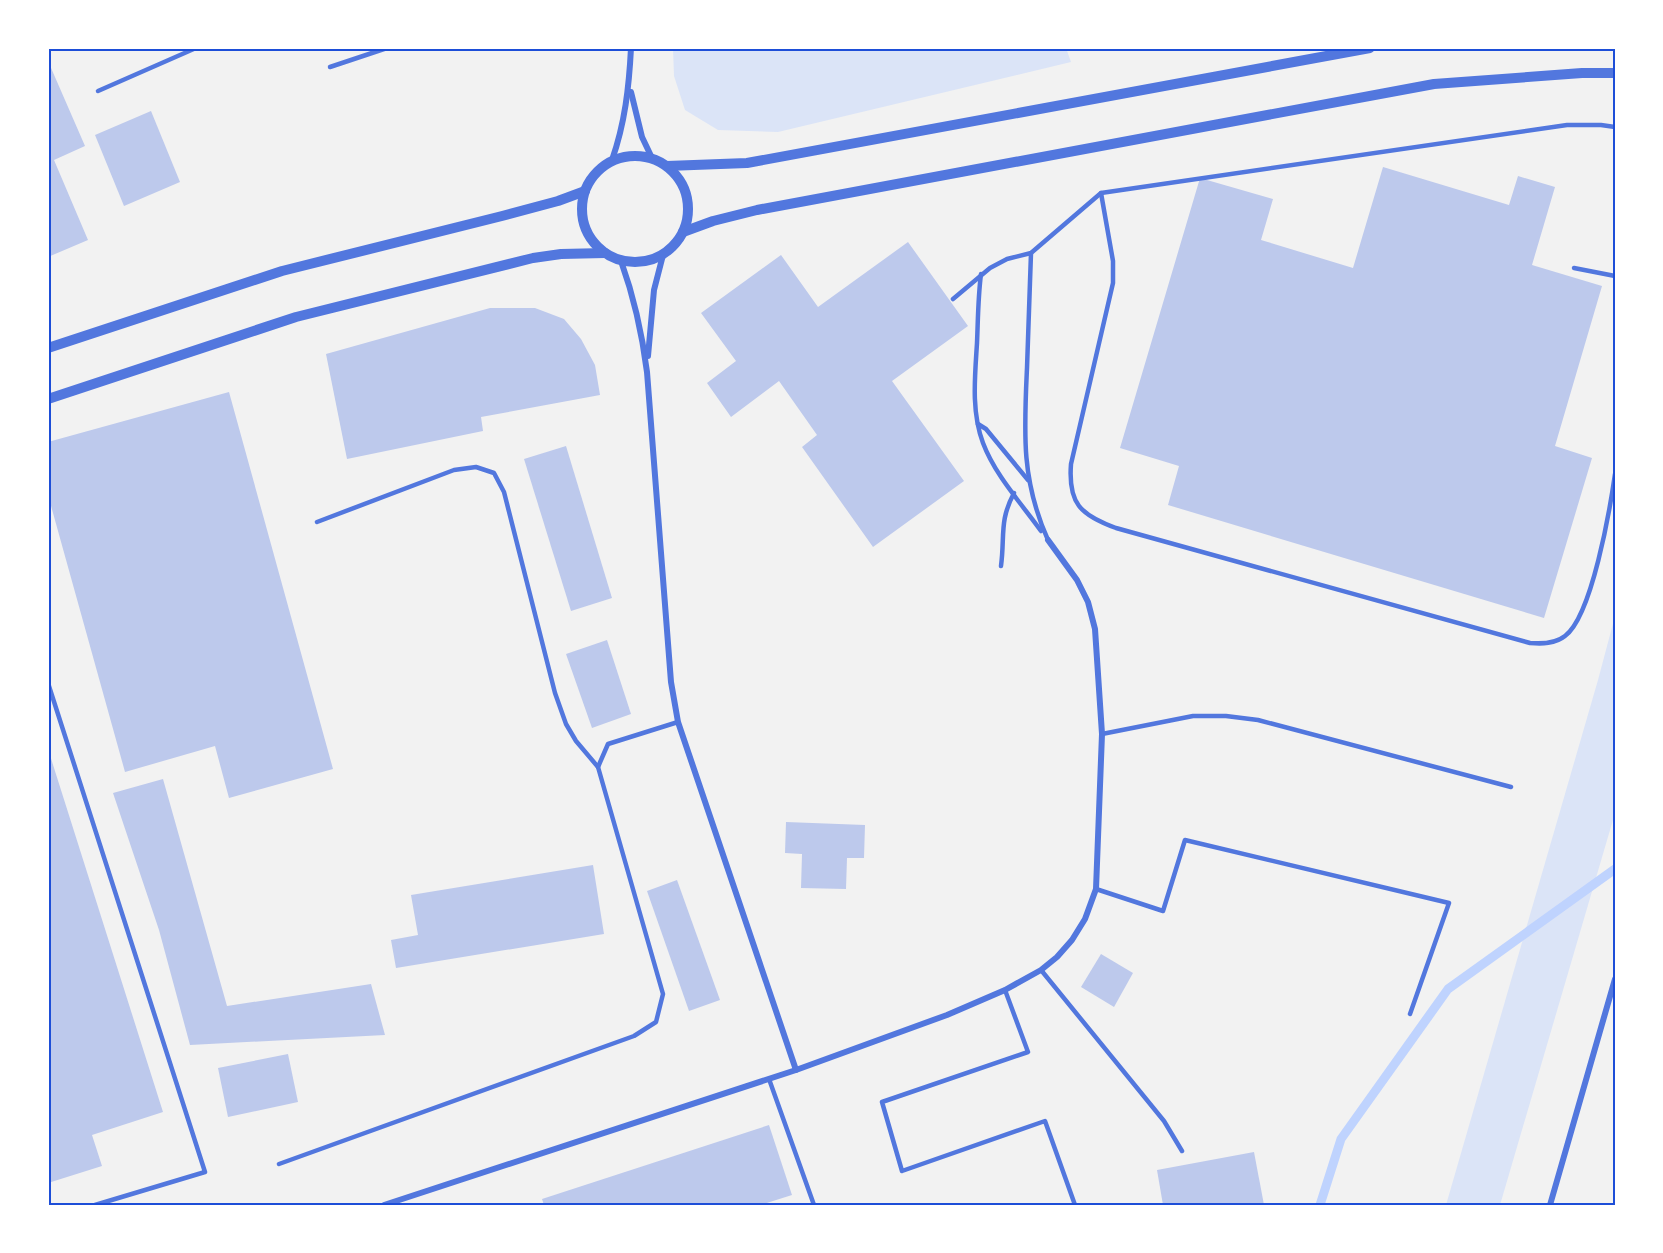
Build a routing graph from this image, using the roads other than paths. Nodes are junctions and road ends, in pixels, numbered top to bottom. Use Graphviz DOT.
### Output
graph roads {
  1 [pos="196,48"];
  2 [pos="387,48"];
  3 [pos="631,48"];
  4 [pos="1370,48"];
  5 [pos="330,67"];
  6 [pos="1615,73"];
  7 [pos="629,86"];
  8 [pos="98,91"];
  9 [pos="1615,127"];
  10 [pos="652,158"];
  11 [pos="612,160"];
  12 [pos="667,166"];
  13 [pos="585,191"];
  14 [pos="1101,193"];
  15 [pos="683,232"];
  16 [pos="605,253"];
  17 [pos="1031,253"];
  18 [pos="663,255"];
  19 [pos="621,261"];
  20 [pos="1574,268"];
  21 [pos="981,274"];
  22 [pos="1615,276"];
  23 [pos="953,299"];
  24 [pos="48,348"];
  25 [pos="647,372"];
  26 [pos="48,399"];
  27 [pos="978,424"];
  28 [pos="1615,474"];
  29 [pos="1028,480"];
  30 [pos="1014,493"];
  31 [pos="317,522"];
  32 [pos="1048,540"];
  33 [pos="1001,566"];
  34 [pos="48,683"];
  35 [pos="678,722"];
  36 [pos="1102,734"];
  37 [pos="598,767"];
  38 [pos="1511,787"];
  39 [pos="1096,889"];
  40 [pos="1041,970"];
  41 [pos="1615,979"];
  42 [pos="1005,990"];
  43 [pos="1410,1014"];
  44 [pos="796,1070"];
  45 [pos="769,1078"];
  46 [pos="1182,1151"];
  47 [pos="279,1164"];
  48 [pos="95,1205"];
  49 [pos="384,1205"];
  50 [pos="814,1205"];
  51 [pos="1075,1205"];
  52 [pos="1550,1205"];
  1 -- 8 [label="lane"];
  2 -- 5 [label="lane"];
  3 -- 7 [label="street"];
  4 -- 12 [label="street"];
  6 -- 15 [label="street"];
  7 -- 10 [label="street"];
  7 -- 11 [label="street"];
  9 -- 14 [label="lane"];
  10 -- 11 [label="street"];
  10 -- 12 [label="street"];
  11 -- 13 [label="street"];
  12 -- 15 [label="street"];
  13 -- 16 [label="street"];
  13 -- 24 [label="street"];
  14 -- 17 [label="lane"];
  14 -- 28 [label="lane"];
  15 -- 18 [label="street"];
  16 -- 19 [label="street"];
  16 -- 26 [label="street"];
  17 -- 21 [label="lane"];
  17 -- 29 [label="lane"];
  18 -- 19 [label="street"];
  18 -- 25 [label="street"];
  19 -- 25 [label="street"];
  20 -- 22 [label="lane"];
  21 -- 23 [label="lane"];
  21 -- 27 [label="lane"];
  25 -- 35 [label="street"];
  27 -- 29 [label="lane"];
  27 -- 30 [label="lane"];
  29 -- 32 [label="lane"];
  30 -- 32 [label="lane"];
  30 -- 33 [label="lane"];
  31 -- 37 [label="lane"];
  32 -- 36 [label="street"];
  34 -- 48 [label="lane"];
  35 -- 37 [label="lane"];
  35 -- 44 [label="street"];
  36 -- 38 [label="lane"];
  36 -- 39 [label="street"];
  37 -- 47 [label="lane"];
  39 -- 40 [label="street"];
  39 -- 43 [label="lane"];
  40 -- 42 [label="street"];
  40 -- 46 [label="lane"];
  41 -- 52 [label="street"];
  42 -- 44 [label="street"];
  42 -- 51 [label="lane"];
  44 -- 45 [label="street"];
  45 -- 49 [label="street"];
  45 -- 50 [label="lane"];
}
